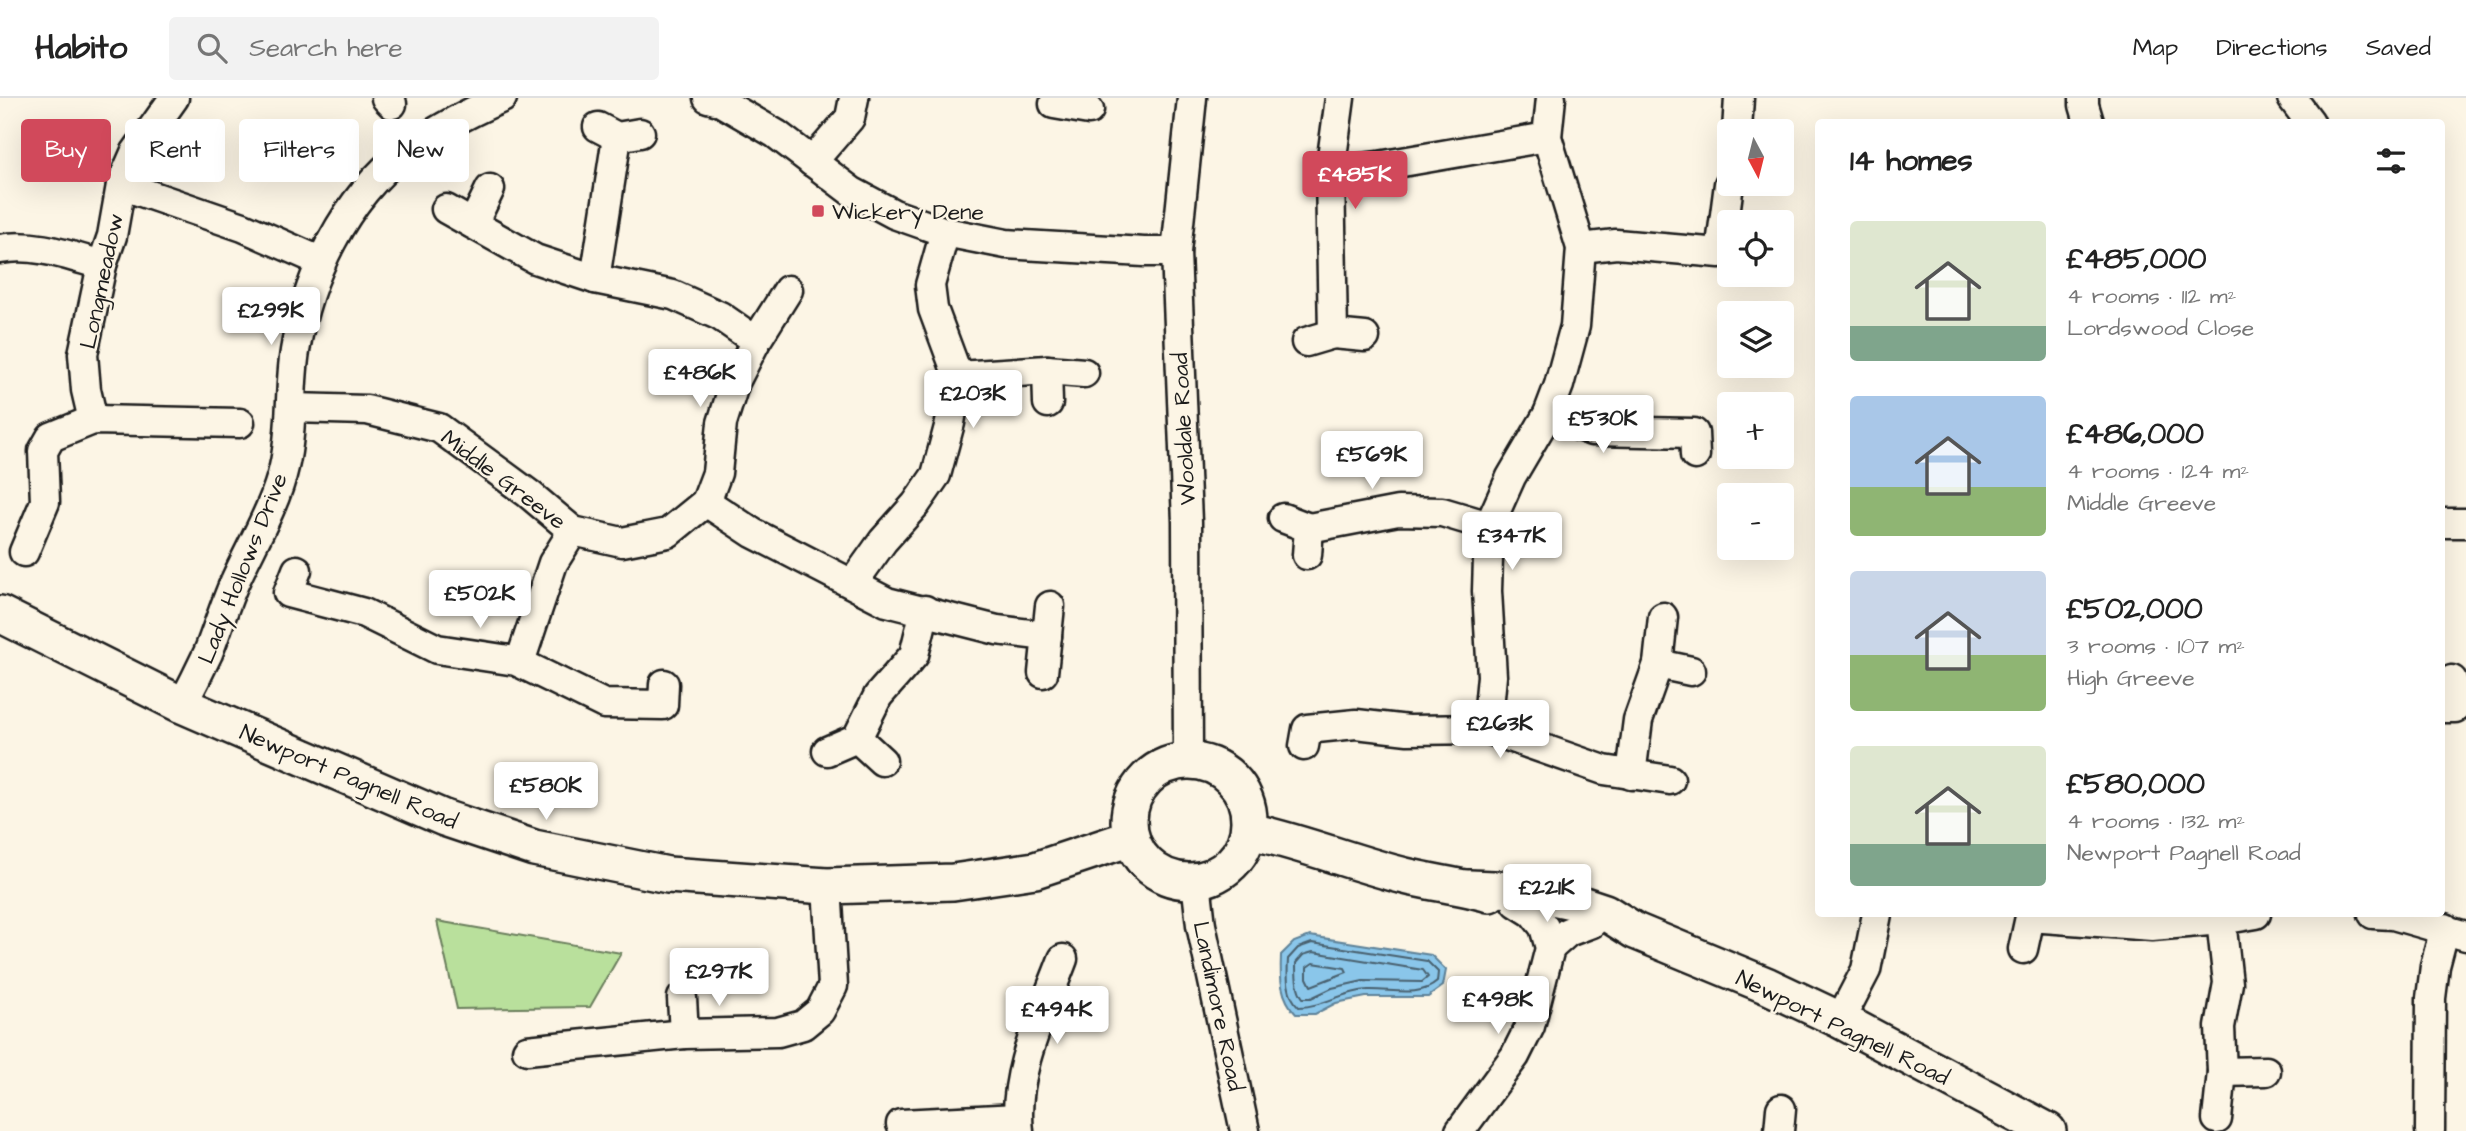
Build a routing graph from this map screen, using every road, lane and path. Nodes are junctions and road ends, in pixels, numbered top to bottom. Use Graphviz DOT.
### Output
graph roads {
  1 [pos="502,98"];
  2 [pos="708,98"];
  3 [pos="854,98"];
  4 [pos="1192,98"];
  5 [pos="1340,98"];
  6 [pos="1551,98"];
  7 [pos="1739,98"];
  8 [pos="2084,98"];
  9 [pos="166,101"];
  10 [pos="1052,109"];
  11 [pos="1089,110"];
  12 [pos="1738,119"];
  13 [pos="2088,119"];
  14 [pos="619,132"];
  15 [pos="1547,137"];
  16 [pos="812,162"];
  17 [pos="1330,172"];
  18 [pos="121,184"];
  19 [pos="490,190"];
  20 [pos="1727,196"];
  21 [pos="446,209"];
  22 [pos="474,224"];
  23 [pos="945,232"];
  24 [pos="1581,248"];
  25 [pos="0,249"];
  26 [pos="1176,252"];
  27 [pos="320,261"];
  28 [pos="102,265"];
  29 [pos="595,279"];
  30 [pos="788,290"];
  31 [pos="1365,337"];
  32 [pos="756,341"];
  33 [pos="1047,370"];
  34 [pos="1084,373"];
  35 [pos="958,376"];
  36 [pos="1048,403"];
  37 [pos="292,408"];
  38 [pos="1548,414"];
  39 [pos="93,420"];
  40 [pos="240,423"];
  41 [pos="1695,455"];
  42 [pos="706,502"];
  43 [pos="2445,523"];
  44 [pos="2466,523"];
  45 [pos="1489,526"];
  46 [pos="573,531"];
  47 [pos="1300,534"];
  48 [pos="24,552"];
  49 [pos="297,570"];
  50 [pos="853,583"];
  51 [pos="1050,606"];
  52 [pos="925,610"];
  53 [pos="0,614"];
  54 [pos="1662,617"];
  55 [pos="1047,636"];
  56 [pos="520,662"];
  57 [pos="1658,664"];
  58 [pos="1691,671"];
  59 [pos="1043,673"];
  60 [pos="2452,680"];
  61 [pos="664,684"];
  62 [pos="182,705"];
  63 [pos="2445,708"];
  64 [pos="1487,729"];
  65 [pos="857,738"];
  66 [pos="1304,746"];
  67 [pos="827,751"];
  68 [pos="1188,760"];
  69 [pos="882,761"];
  70 [pos="1631,775"];
  71 [pos="1670,780"];
  72 [pos="1249,831"];
  73 [pos="1131,838"];
  74 [pos="1196,881"];
  75 [pos="827,886"];
  76 [pos="1469,888"];
  77 [pos="1517,903"];
  78 [pos="1876,917"];
  79 [pos="2031,917"];
  80 [pos="2053,917"];
  81 [pos="2238,917"];
  82 [pos="2400,917"];
  83 [pos="2221,920"];
  84 [pos="1592,923"];
  85 [pos="1635,931"];
  86 [pos="2455,932"];
  87 [pos="1550,948"];
  88 [pos="2023,949"];
  89 [pos="1063,959"];
  90 [pos="682,998"];
  91 [pos="1840,1020"];
  92 [pos="684,1034"];
  93 [pos="527,1050"];
  94 [pos="2266,1071"];
  95 [pos="2222,1072"];
  96 [pos="2217,1119"];
  97 [pos="901,1124"];
  98 [pos="1018,1125"];
  99 [pos="930,1127"];
  100 [pos="1245,1131"];
  101 [pos="1460,1131"];
  102 [pos="2048,1131"];
  103 [pos="2430,1131"];
  1 -- 27 [label="street, Lady Hollows Drive"];
  2 -- 16 [label="street"];
  3 -- 16 [label="street"];
  4 -- 26 [label="street, Wooldale Road"];
  5 -- 17 [label="street"];
  6 -- 15 [label="street"];
  7 -- 12 [label="street"];
  8 -- 13 [label="street"];
  9 -- 18 [label="street, Longmeadow"];
  10 -- 11 [label="street"];
  14 -- 29 [label="street"];
  15 -- 17 [label="street"];
  15 -- 24 [label="street"];
  16 -- 23 [label="street"];
  17 -- 31 [label="street"];
  18 -- 27 [label="street, Longmeadow"];
  18 -- 28 [label="street, Longmeadow"];
  19 -- 22 [label="street"];
  20 -- 24 [label="street"];
  21 -- 22 [label="street"];
  22 -- 29 [label="street"];
  23 -- 26 [label="street"];
  23 -- 35 [label="street"];
  24 -- 38 [label="street"];
  25 -- 28 [label="street"];
  26 -- 68 [label="street, Wooldale Road"];
  27 -- 37 [label="street, Lady Hollows Drive"];
  28 -- 39 [label="street, Longmeadow"];
  29 -- 32 [label="street"];
  30 -- 32 [label="street"];
  32 -- 42 [label="street"];
  33 -- 34 [label="street"];
  33 -- 35 [label="street"];
  33 -- 36 [label="street"];
  35 -- 50 [label="street"];
  37 -- 46 [label="street, Middle Greeve"];
  37 -- 62 [label="street, Lady Hollows Drive"];
  38 -- 41 [label="street"];
  38 -- 45 [label="street"];
  39 -- 40 [label="street"];
  39 -- 48 [label="street"];
  42 -- 46 [label="street, Middle Greeve"];
  42 -- 50 [label="street"];
  43 -- 44 [label="street"];
  45 -- 47 [label="street"];
  45 -- 64 [label="street"];
  46 -- 56 [label="street"];
  49 -- 56 [label="street"];
  50 -- 52 [label="street"];
  51 -- 55 [label="street"];
  52 -- 55 [label="street"];
  52 -- 65 [label="street"];
  53 -- 62 [label="main road, Newport Pagnell Road"];
  54 -- 57 [label="street"];
  55 -- 59 [label="street"];
  56 -- 61 [label="street"];
  57 -- 58 [label="street"];
  57 -- 70 [label="street"];
  60 -- 63 [label="street"];
  62 -- 75 [label="main road, Newport Pagnell Road"];
  64 -- 66 [label="street"];
  64 -- 70 [label="street"];
  65 -- 67 [label="street"];
  65 -- 69 [label="street"];
  68 -- 72 [label="main road"];
  68 -- 73 [label="main road"];
  70 -- 71 [label="street"];
  72 -- 74 [label="main road"];
  72 -- 76 [label="main road, Newport Pagnell Road"];
  73 -- 74 [label="main road"];
  73 -- 75 [label="main road, Newport Pagnell Road"];
  74 -- 100 [label="street, Landimore Road"];
  75 -- 92 [label="street"];
  76 -- 77 [label="main road, Newport Pagnell Road"];
  76 -- 85 [label="main road, Newport Pagnell Road"];
  77 -- 84 [label="main road, Newport Pagnell Road"];
  77 -- 87 [label="street"];
  78 -- 91 [label="street"];
  79 -- 88 [label="street"];
  80 -- 83 [label="street"];
  81 -- 83 [label="street"];
  82 -- 86 [label="street"];
  83 -- 95 [label="street"];
  84 -- 85 [label="main road, Newport Pagnell Road"];
  84 -- 87 [label="street"];
  85 -- 91 [label="main road, Newport Pagnell Road"];
  86 -- 103 [label="street"];
  87 -- 101 [label="street"];
  89 -- 98 [label="street"];
  90 -- 92 [label="street"];
  91 -- 102 [label="main road, Newport Pagnell Road"];
  92 -- 93 [label="street"];
  94 -- 95 [label="street"];
  95 -- 96 [label="street"];
  97 -- 99 [label="street"];
  98 -- 99 [label="street"];
}
